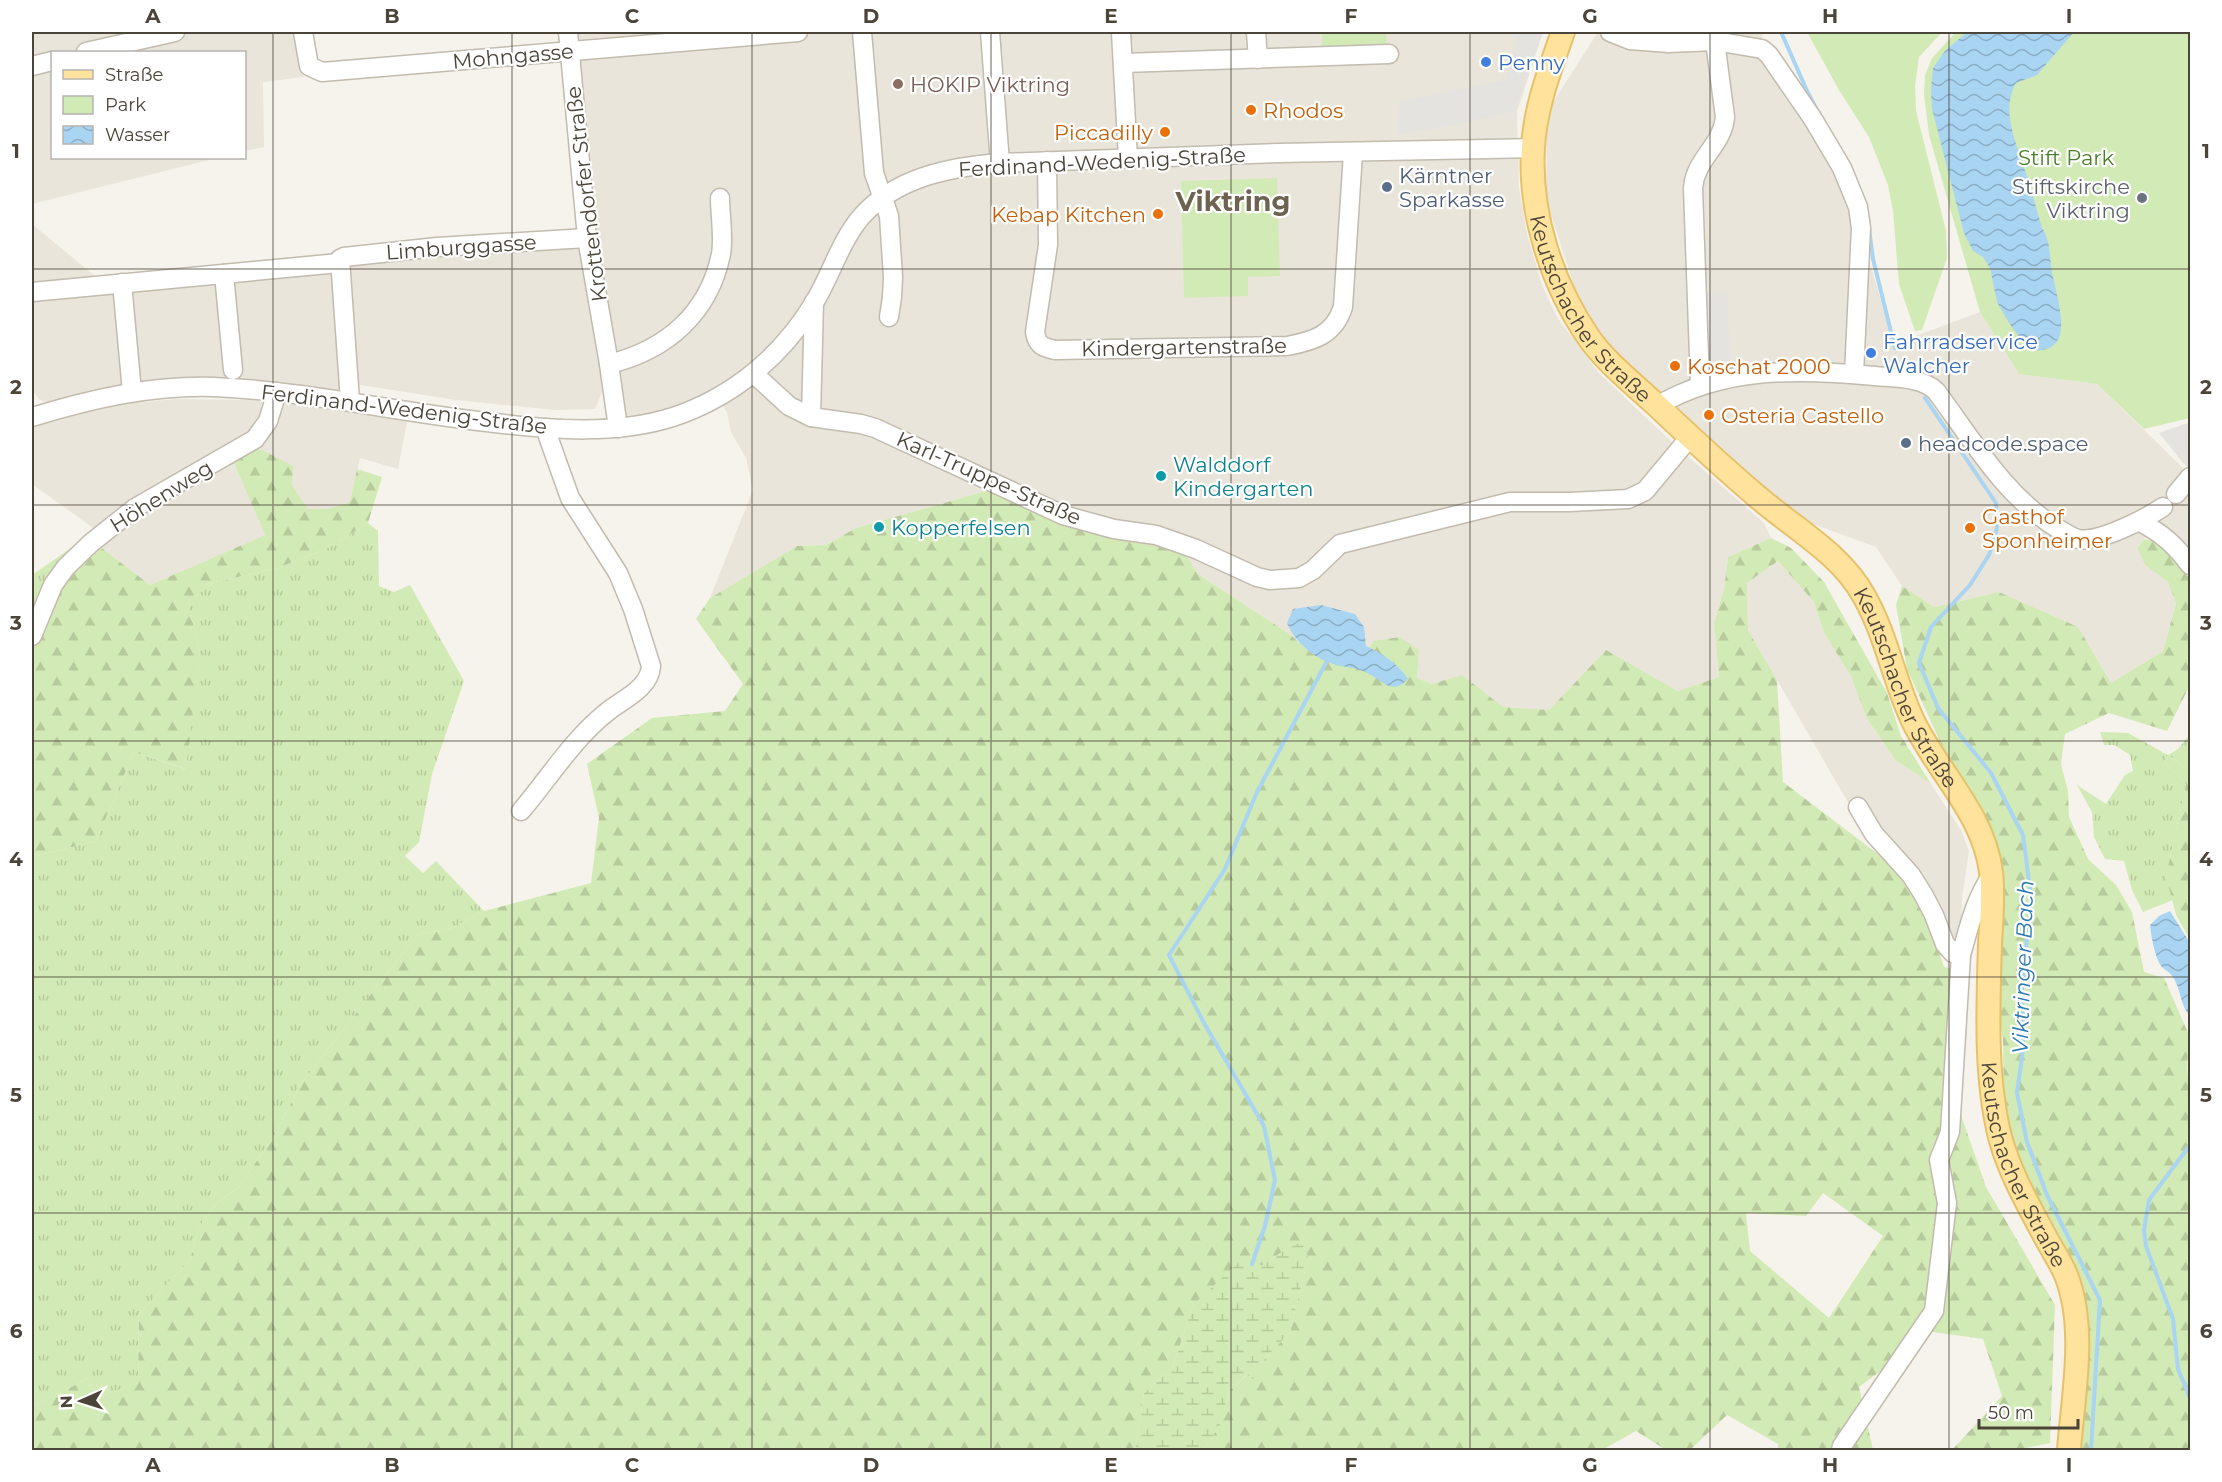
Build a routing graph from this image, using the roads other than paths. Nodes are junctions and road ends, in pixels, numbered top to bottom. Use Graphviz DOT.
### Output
graph roads {
  1 [pos="175,32"];
  2 [pos="303,32"];
  3 [pos="568,32"];
  4 [pos="798,32"];
  5 [pos="862,32"];
  6 [pos="990,32"];
  7 [pos="1121,32"];
  8 [pos="1256,32"];
  9 [pos="1563,32"];
  10 [pos="1610,32"];
  11 [pos="1715,41"];
  12 [pos="90,51"];
  13 [pos="570,51"];
  14 [pos="1389,54"];
  15 [pos="1258,59"];
  16 [pos="51,60"];
  17 [pos="1123,63"];
  18 [pos="32,66"];
  19 [pos="1533,148"];
  20 [pos="1353,153"];
  21 [pos="1128,159"];
  22 [pos="1047,161"];
  23 [pos="1000,163"];
  24 [pos="720,198"];
  25 [pos="883,198"];
  26 [pos="587,238"];
  27 [pos="339,263"];
  28 [pos="224,274"];
  29 [pos="122,283"];
  30 [pos="32,292"];
  31 [pos="814,302"];
  32 [pos="889,317"];
  33 [pos="609,364"];
  34 [pos="233,370"];
  35 [pos="754,374"];
  36 [pos="1854,374"];
  37 [pos="1700,385"];
  38 [pos="277,392"];
  39 [pos="132,393"];
  40 [pos="350,401"];
  41 [pos="1658,406"];
  42 [pos="32,416"];
  43 [pos="811,417"];
  44 [pos="545,428"];
  45 [pos="618,428"];
  46 [pos="1690,437"];
  47 [pos="2190,477"];
  48 [pos="2143,520"];
  49 [pos="2190,565"];
  50 [pos="32,636"];
  51 [pos="1857,807"];
  52 [pos="520,811"];
  53 [pos="1992,875"];
  54 [pos="1961,955"];
  55 [pos="1841,1450"];
  56 [pos="2069,1450"];
  1 -- 12 [label="street"];
  2 -- 13 [label="street, Mohngasse"];
  3 -- 13 [label="street, Krottendorfer Straße"];
  4 -- 13 [label="street, Mohngasse"];
  5 -- 25 [label="street"];
  6 -- 23 [label="street"];
  7 -- 17 [label="street"];
  8 -- 15 [label="street"];
  9 -- 19 [label="main road, Keutschacher Straße"];
  10 -- 11 [label="street"];
  11 -- 36 [label="street"];
  11 -- 37 [label="street"];
  13 -- 26 [label="street, Krottendorfer Straße"];
  14 -- 15 [label="street"];
  15 -- 17 [label="street"];
  16 -- 18 [label="street"];
  17 -- 21 [label="street"];
  19 -- 20 [label="street, Ferdinand-Wedenig-Straße"];
  19 -- 41 [label="main road, Keutschacher Straße"];
  20 -- 21 [label="street, Ferdinand-Wedenig-Straße"];
  20 -- 22 [label="street, Kindergartenstraße"];
  21 -- 22 [label="street, Ferdinand-Wedenig-Straße"];
  22 -- 23 [label="street, Ferdinand-Wedenig-Straße"];
  23 -- 25 [label="street, Ferdinand-Wedenig-Straße"];
  24 -- 33 [label="street"];
  25 -- 31 [label="street, Ferdinand-Wedenig-Straße"];
  25 -- 32 [label="street"];
  26 -- 27 [label="street, Limburggasse"];
  26 -- 33 [label="street, Krottendorfer Straße"];
  27 -- 28 [label="street, Limburggasse"];
  27 -- 40 [label="street"];
  28 -- 29 [label="street, Limburggasse"];
  28 -- 34 [label="street"];
  29 -- 30 [label="street, Limburggasse"];
  29 -- 39 [label="street"];
  31 -- 35 [label="street, Ferdinand-Wedenig-Straße"];
  31 -- 43 [label="street"];
  33 -- 45 [label="street, Krottendorfer Straße"];
  35 -- 43 [label="street, Karl-Truppe-Straße"];
  35 -- 45 [label="street, Ferdinand-Wedenig-Straße"];
  36 -- 37 [label="street"];
  36 -- 48 [label="street"];
  37 -- 41 [label="street"];
  38 -- 39 [label="street, Ferdinand-Wedenig-Straße"];
  38 -- 40 [label="street, Ferdinand-Wedenig-Straße"];
  38 -- 50 [label="street, Höhenweg"];
  39 -- 42 [label="street, Ferdinand-Wedenig-Straße"];
  40 -- 44 [label="street, Ferdinand-Wedenig-Straße"];
  41 -- 46 [label="main road, Keutschacher Straße"];
  43 -- 46 [label="street, Karl-Truppe-Straße"];
  44 -- 45 [label="street, Ferdinand-Wedenig-Straße"];
  44 -- 52 [label="street"];
  46 -- 53 [label="main road, Keutschacher Straße"];
  47 -- 48 [label="street"];
  48 -- 49 [label="street"];
  51 -- 54 [label="street"];
  53 -- 54 [label="street"];
  53 -- 56 [label="main road, Keutschacher Straße"];
  54 -- 55 [label="street"];
}
